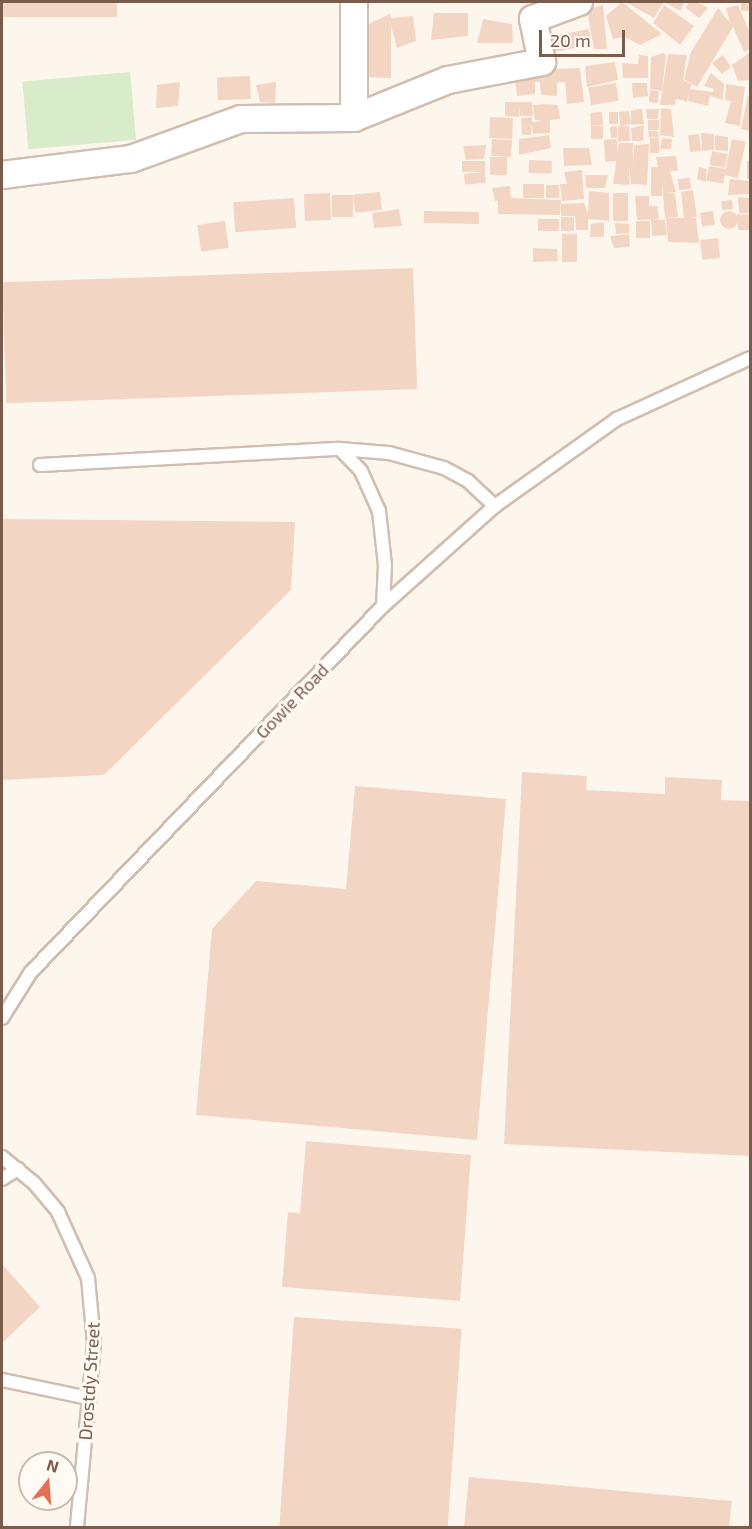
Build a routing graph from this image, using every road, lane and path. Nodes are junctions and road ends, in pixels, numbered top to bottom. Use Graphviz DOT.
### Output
graph roads {
  1 [pos="354,2"];
  2 [pos="579,2"];
  3 [pos="354,118"];
  4 [pos="2,175"];
  5 [pos="750,358"];
  6 [pos="340,449"];
  7 [pos="40,465"];
  8 [pos="495,506"];
  9 [pos="383,606"];
  10 [pos="2,1018"];
  11 [pos="2,1157"];
  12 [pos="18,1169"];
  13 [pos="2,1179"];
  14 [pos="2,1380"];
  15 [pos="89,1398"];
  16 [pos="76,1527"];
  1 -- 3 [label="street"];
  2 -- 3 [label="street"];
  3 -- 4 [label="street"];
  5 -- 8 [label="lane, Gowie Road"];
  6 -- 7 [label="lane"];
  6 -- 8 [label="lane"];
  6 -- 9 [label="lane"];
  8 -- 9 [label="lane, Gowie Road"];
  9 -- 10 [label="lane, Gowie Road"];
  11 -- 12 [label="lane, Drostdy Street"];
  12 -- 13 [label="lane"];
  12 -- 15 [label="lane, Drostdy Street"];
  14 -- 15 [label="lane"];
  15 -- 16 [label="lane, Drostdy Street"];
}
